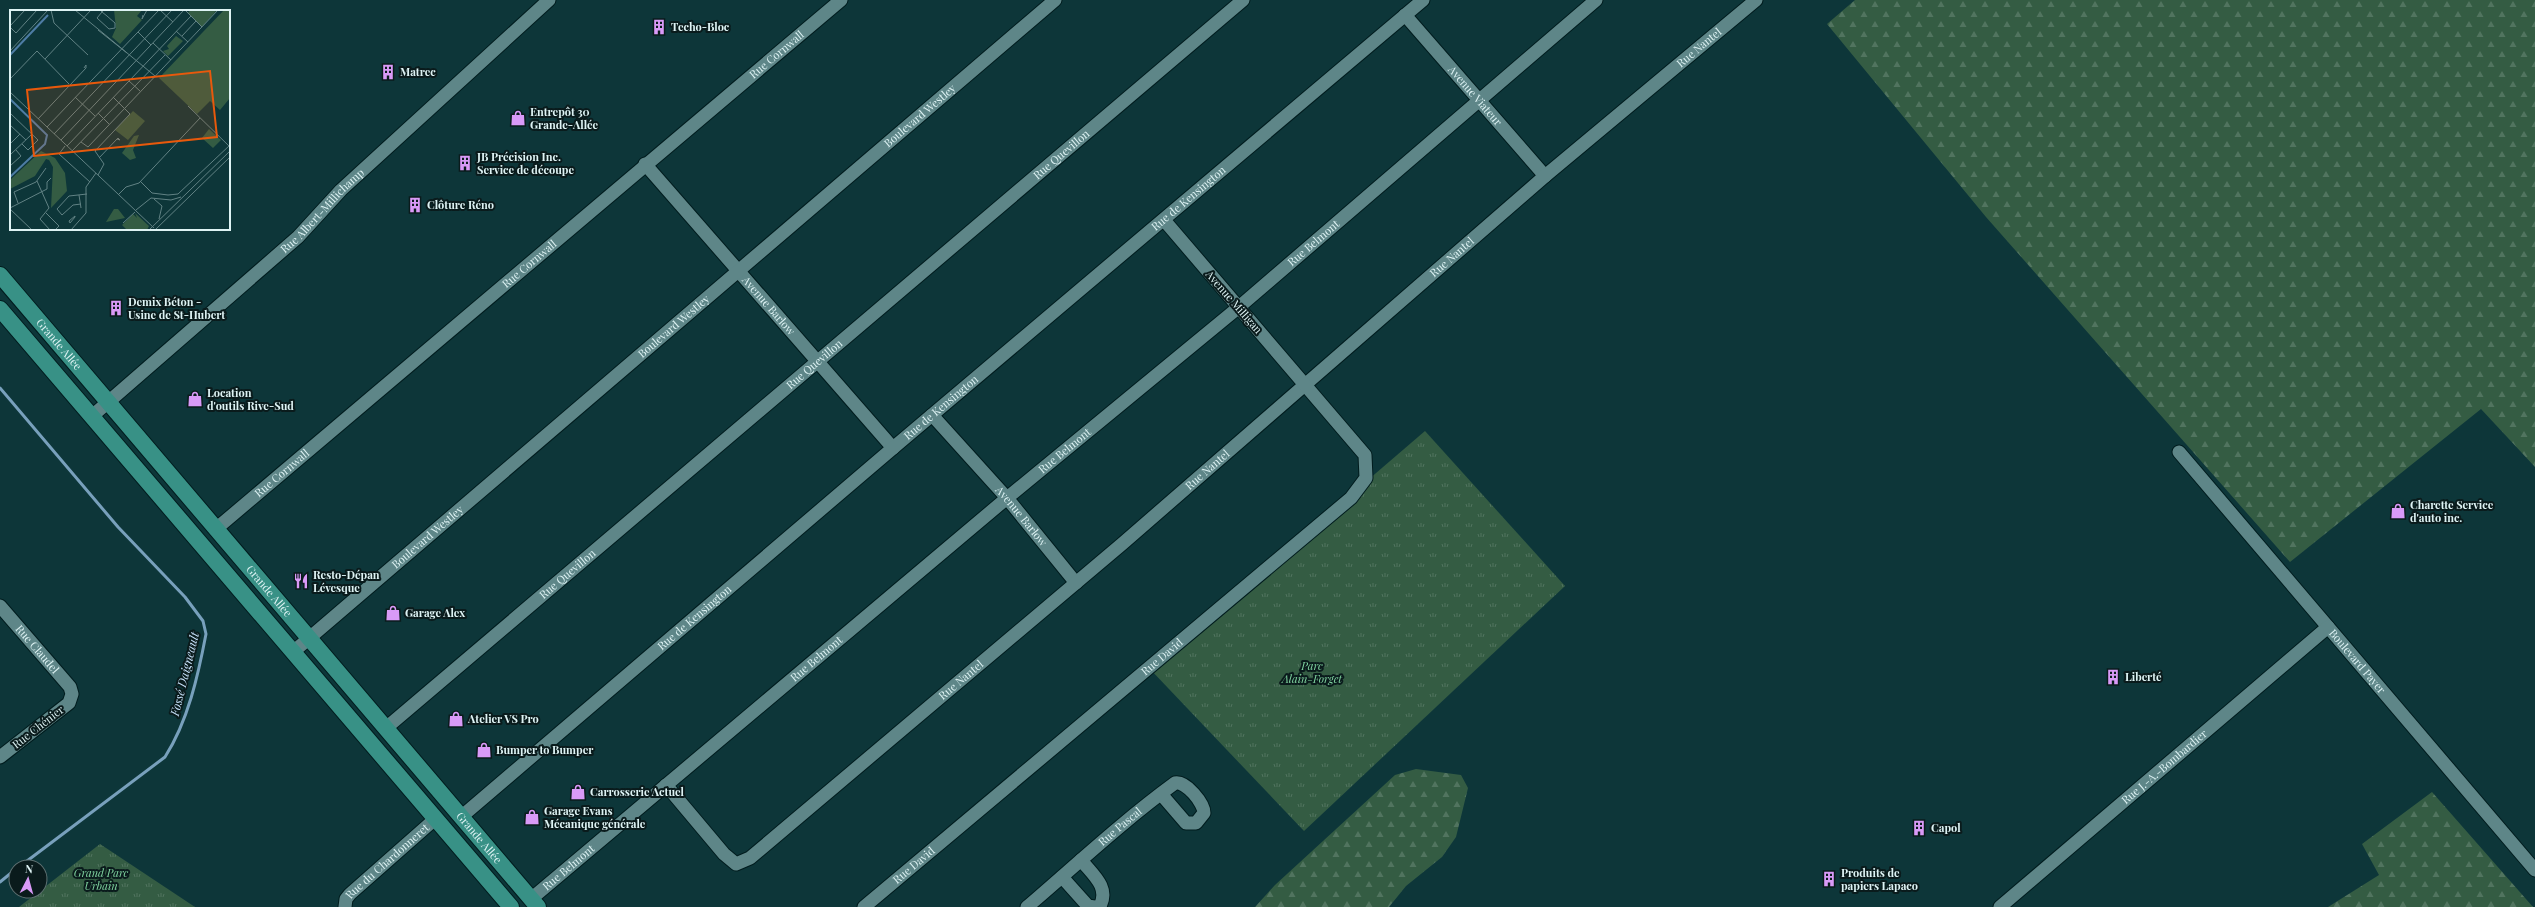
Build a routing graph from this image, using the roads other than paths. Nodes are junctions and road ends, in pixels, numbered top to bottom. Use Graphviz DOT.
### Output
graph roads {
  1 [pos="549,0"];
  2 [pos="841,0"];
  3 [pos="1055,0"];
  4 [pos="1243,0"];
  5 [pos="1423,0"];
  6 [pos="1596,0"];
  7 [pos="1756,0"];
  8 [pos="1406,15"];
  9 [pos="1480,101"];
  10 [pos="645,164"];
  11 [pos="1545,176"];
  12 [pos="1164,220"];
  13 [pos="738,272"];
  14 [pos="0,275"];
  15 [pos="1239,307"];
  16 [pos="0,310"];
  17 [pos="816,362"];
  18 [pos="1305,384"];
  19 [pos="109,401"];
  20 [pos="932,415"];
  21 [pos="91,416"];
  22 [pos="893,448"];
  23 [pos="2179,452"];
  24 [pos="1007,498"];
  25 [pos="217,528"];
  26 [pos="1076,582"];
  27 [pos="0,606"];
  28 [pos="2328,627"];
  29 [pos="310,637"];
  30 [pos="293,652"];
  31 [pos="72,694"];
  32 [pos="386,728"];
  33 [pos="0,757"];
  34 [pos="666,785"];
  35 [pos="1161,794"];
  36 [pos="461,817"];
  37 [pos="435,819"];
  38 [pos="1081,860"];
  39 [pos="2535,870"];
  40 [pos="1062,877"];
  41 [pos="535,903"];
  42 [pos="345,907"];
  43 [pos="511,907"];
  44 [pos="864,907"];
  45 [pos="1027,907"];
  46 [pos="1095,907"];
  47 [pos="2000,907"];
  1 -- 19 [label="street, Rue Albert-Millichamp"];
  2 -- 10 [label="street, Rue Cornwall"];
  3 -- 13 [label="street, Boulevard Westley"];
  4 -- 17 [label="street, Rue Quevillon"];
  5 -- 8 [label="street, Rue de Kensington"];
  6 -- 9 [label="street, Rue Belmont"];
  7 -- 11 [label="street, Rue Nantel"];
  8 -- 9 [label="street, Avenue Viateur"];
  8 -- 12 [label="street, Rue de Kensington"];
  9 -- 11 [label="street, Avenue Viateur"];
  9 -- 15 [label="street, Rue Belmont"];
  10 -- 13 [label="street, Avenue Barlow"];
  10 -- 25 [label="street, Rue Cornwall"];
  11 -- 18 [label="street, Rue Nantel"];
  12 -- 15 [label="street, Avenue Milligan"];
  12 -- 20 [label="street, Rue de Kensington"];
  13 -- 17 [label="street, Avenue Barlow"];
  13 -- 29 [label="street, Boulevard Westley"];
  14 -- 19 [label="main road, Grande Allée"];
  15 -- 18 [label="street, Avenue Milligan"];
  15 -- 24 [label="street, Rue Belmont"];
  16 -- 21 [label="main road, Grande Allée"];
  17 -- 22 [label="street, Avenue Barlow"];
  17 -- 32 [label="street, Rue Quevillon"];
  18 -- 26 [label="street, Rue Nantel"];
  18 -- 44 [label="street, Rue David"];
  19 -- 21 [label="street, Rue Albert-Millichamp"];
  19 -- 25 [label="main road, Grande Allée"];
  20 -- 22 [label="street, Rue de Kensington"];
  20 -- 24 [label="street, Avenue Barlow"];
  21 -- 30 [label="main road, Grande Allée"];
  22 -- 36 [label="street, Rue de Kensington"];
  23 -- 28 [label="street, Boulevard Payer"];
  24 -- 26 [label="street, Avenue Barlow"];
  24 -- 34 [label="street, Rue Belmont"];
  25 -- 29 [label="main road, Grande Allée"];
  26 -- 34 [label="street, Rue Nantel"];
  27 -- 31 [label="street, Rue Claudel"];
  28 -- 39 [label="street, Boulevard Payer"];
  28 -- 47 [label="street, Rue J.-A.-Bombardier"];
  29 -- 30 [label="street, Boulevard Westley"];
  29 -- 32 [label="main road, Grande Allée"];
  30 -- 37 [label="main road, Grande Allée"];
  31 -- 33 [label="street, Rue Chénier"];
  32 -- 36 [label="main road, Grande Allée"];
  34 -- 41 [label="street, Rue Belmont"];
  35 -- 38 [label="street, Rue Pascal"];
  36 -- 41 [label="main road, Grande Allée"];
  37 -- 42 [label="street, Rue du Chardonneret"];
  37 -- 43 [label="main road, Grande Allée"];
  38 -- 40 [label="street, Rue Pascal"];
  38 -- 46 [label="street"];
  40 -- 45 [label="street, Rue Pascal"];
  40 -- 46 [label="street"];
}
